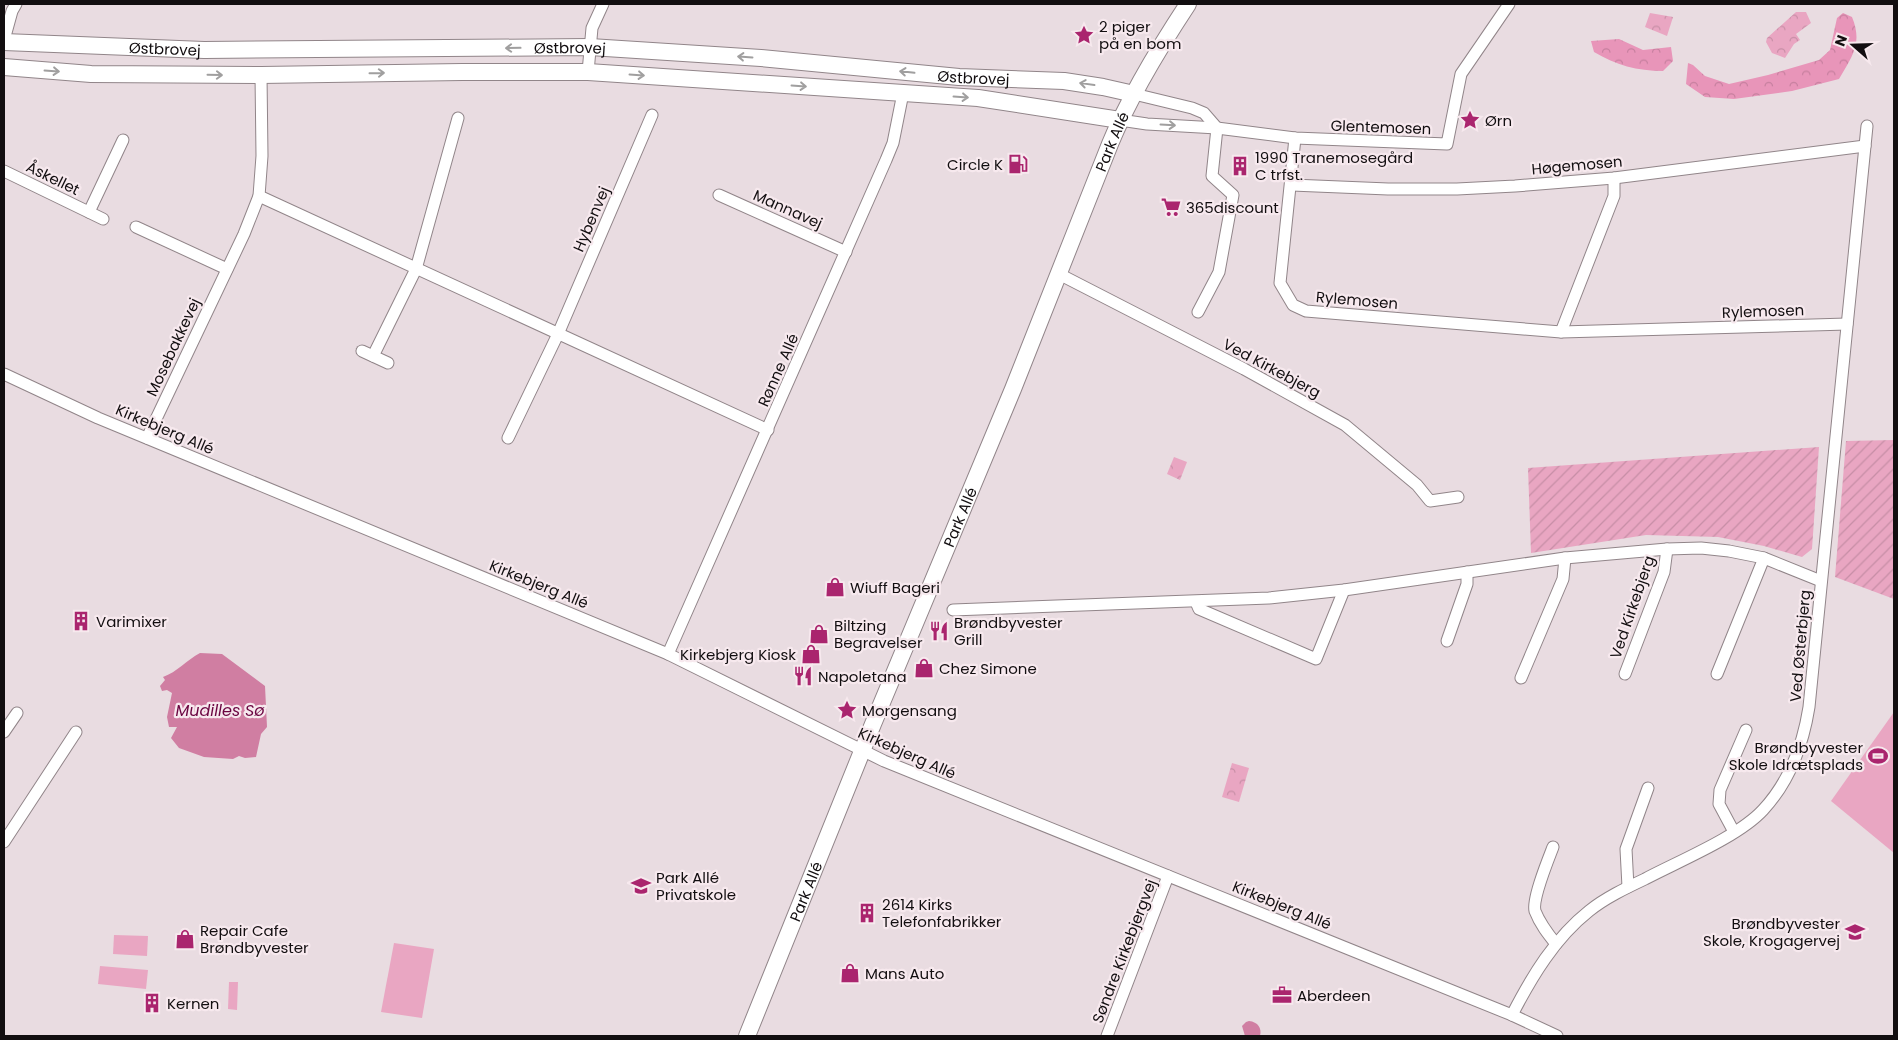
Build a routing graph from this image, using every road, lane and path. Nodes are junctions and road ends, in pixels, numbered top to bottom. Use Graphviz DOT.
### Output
graph roads {
  1 [pos="16,4"];
  2 [pos="603,4"];
  3 [pos="1188,4"];
  4 [pos="1509,4"];
  5 [pos="4,41"];
  6 [pos="590,47"];
  7 [pos="4,67"];
  8 [pos="588,72"];
  9 [pos="261,75"];
  10 [pos="903,93"];
  11 [pos="1134,94"];
  12 [pos="652,115"];
  13 [pos="458,118"];
  14 [pos="1120,120"];
  15 [pos="1866,126"];
  16 [pos="1217,128"];
  17 [pos="1295,138"];
  18 [pos="124,140"];
  19 [pos="1865,146"];
  20 [pos="4,171"];
  21 [pos="1614,178"];
  22 [pos="1292,185"];
  23 [pos="718,194"];
  24 [pos="259,196"];
  25 [pos="89,212"];
  26 [pos="103,219"];
  27 [pos="136,226"];
  28 [pos="846,252"];
  29 [pos="226,269"];
  30 [pos="416,269"];
  31 [pos="1057,273"];
  32 [pos="1198,312"];
  33 [pos="1847,324"];
  34 [pos="1561,332"];
  35 [pos="558,334"];
  36 [pos="362,351"];
  37 [pos="373,356"];
  38 [pos="388,363"];
  39 [pos="4,374"];
  40 [pos="768,430"];
  41 [pos="147,438"];
  42 [pos="508,438"];
  43 [pos="1458,497"];
  44 [pos="1667,549"];
  45 [pos="1565,558"];
  46 [pos="1764,558"];
  47 [pos="1466,572"];
  48 [pos="1821,582"];
  49 [pos="1344,590"];
  50 [pos="1196,602"];
  51 [pos="953,610"];
  52 [pos="1447,640"];
  53 [pos="668,654"];
  54 [pos="1625,674"];
  55 [pos="1717,674"];
  56 [pos="1521,678"];
  57 [pos="17,713"];
  58 [pos="1746,730"];
  59 [pos="4,732"];
  60 [pos="76,732"];
  61 [pos="862,750"];
  62 [pos="1648,788"];
  63 [pos="1734,832"];
  64 [pos="4,842"];
  65 [pos="1553,847"];
  66 [pos="1168,876"];
  67 [pos="1628,887"];
  68 [pos="1556,944"];
  69 [pos="1512,1014"];
  70 [pos="747,1036"];
  71 [pos="1107,1036"];
  72 [pos="1557,1036"];
  1 -- 5 [label="street"];
  2 -- 6 [label="street"];
  3 -- 11 [label="street, Park Allé"];
  4 -- 17 [label="street, Glentemosen"];
  6 -- 5 [label="street, Østbrovej, one-way"];
  6 -- 8 [label="street"];
  11 -- 6 [label="street, Østbrovej, one-way"];
  7 -- 9 [label="street, Østbrovej, one-way"];
  9 -- 8 [label="street, Østbrovej, one-way"];
  8 -- 10 [label="street, Østbrovej, one-way"];
  9 -- 24 [label="street, Mosebakkevej"];
  10 -- 14 [label="street, Østbrovej, one-way"];
  10 -- 28 [label="street, Rønne Allé"];
  11 -- 14 [label="street, Park Allé"];
  11 -- 16 [label="street"];
  12 -- 35 [label="street, Hybenvej"];
  13 -- 30 [label="street"];
  14 -- 16 [label="street, Glentemosen, one-way"];
  14 -- 31 [label="street, Park Allé"];
  15 -- 19 [label="street"];
  16 -- 17 [label="street, Glentemosen"];
  16 -- 32 [label="street"];
  17 -- 22 [label="street, Rylemosen"];
  18 -- 25 [label="street, Åskellet"];
  19 -- 21 [label="street, Høgemosen"];
  19 -- 33 [label="street"];
  20 -- 25 [label="street, Åskellet"];
  21 -- 22 [label="street, Høgemosen"];
  21 -- 34 [label="street"];
  22 -- 34 [label="street, Rylemosen"];
  23 -- 28 [label="street, Mannavej"];
  24 -- 29 [label="street, Mosebakkevej"];
  24 -- 30 [label="street"];
  25 -- 26 [label="street, Åskellet"];
  27 -- 29 [label="street"];
  28 -- 40 [label="street, Rønne Allé"];
  29 -- 41 [label="street, Mosebakkevej"];
  30 -- 35 [label="street"];
  30 -- 37 [label="street"];
  31 -- 43 [label="street, Ved Kirkebjerg"];
  31 -- 61 [label="street, Park Allé"];
  33 -- 34 [label="street, Rylemosen"];
  33 -- 48 [label="street, Ved Østerbjerg"];
  35 -- 40 [label="street"];
  35 -- 42 [label="street, Hybenvej"];
  36 -- 37 [label="street"];
  37 -- 38 [label="street"];
  39 -- 41 [label="street, Kirkebjerg Allé"];
  40 -- 53 [label="street, Rønne Allé"];
  41 -- 53 [label="street, Kirkebjerg Allé"];
  44 -- 45 [label="street, Ved Kirkebjerg"];
  44 -- 46 [label="street, Ved Kirkebjerg"];
  44 -- 54 [label="street, Ved Kirkebjerg"];
  45 -- 47 [label="street, Ved Kirkebjerg"];
  45 -- 56 [label="street"];
  46 -- 48 [label="street, Ved Kirkebjerg"];
  46 -- 55 [label="street"];
  47 -- 49 [label="street, Ved Kirkebjerg"];
  47 -- 52 [label="street"];
  48 -- 63 [label="street, Ved Østerbjerg"];
  49 -- 50 [label="street, Ved Kirkebjerg"];
  49 -- 50 [label="street"];
  50 -- 51 [label="street, Ved Kirkebjerg"];
  53 -- 61 [label="street, Kirkebjerg Allé"];
  57 -- 59 [label="street"];
  58 -- 63 [label="street"];
  60 -- 64 [label="street"];
  61 -- 66 [label="street, Kirkebjerg Allé"];
  61 -- 70 [label="street, Park Allé"];
  62 -- 67 [label="street"];
  63 -- 67 [label="street, Ved Østerbjerg"];
  65 -- 68 [label="street"];
  66 -- 69 [label="street, Kirkebjerg Allé"];
  66 -- 71 [label="street, Søndre Kirkebjergvej"];
  67 -- 68 [label="street, Ved Østerbjerg"];
  68 -- 69 [label="street, Ved Østerbjerg"];
  69 -- 72 [label="street, Kirkebjerg Allé"];
}
